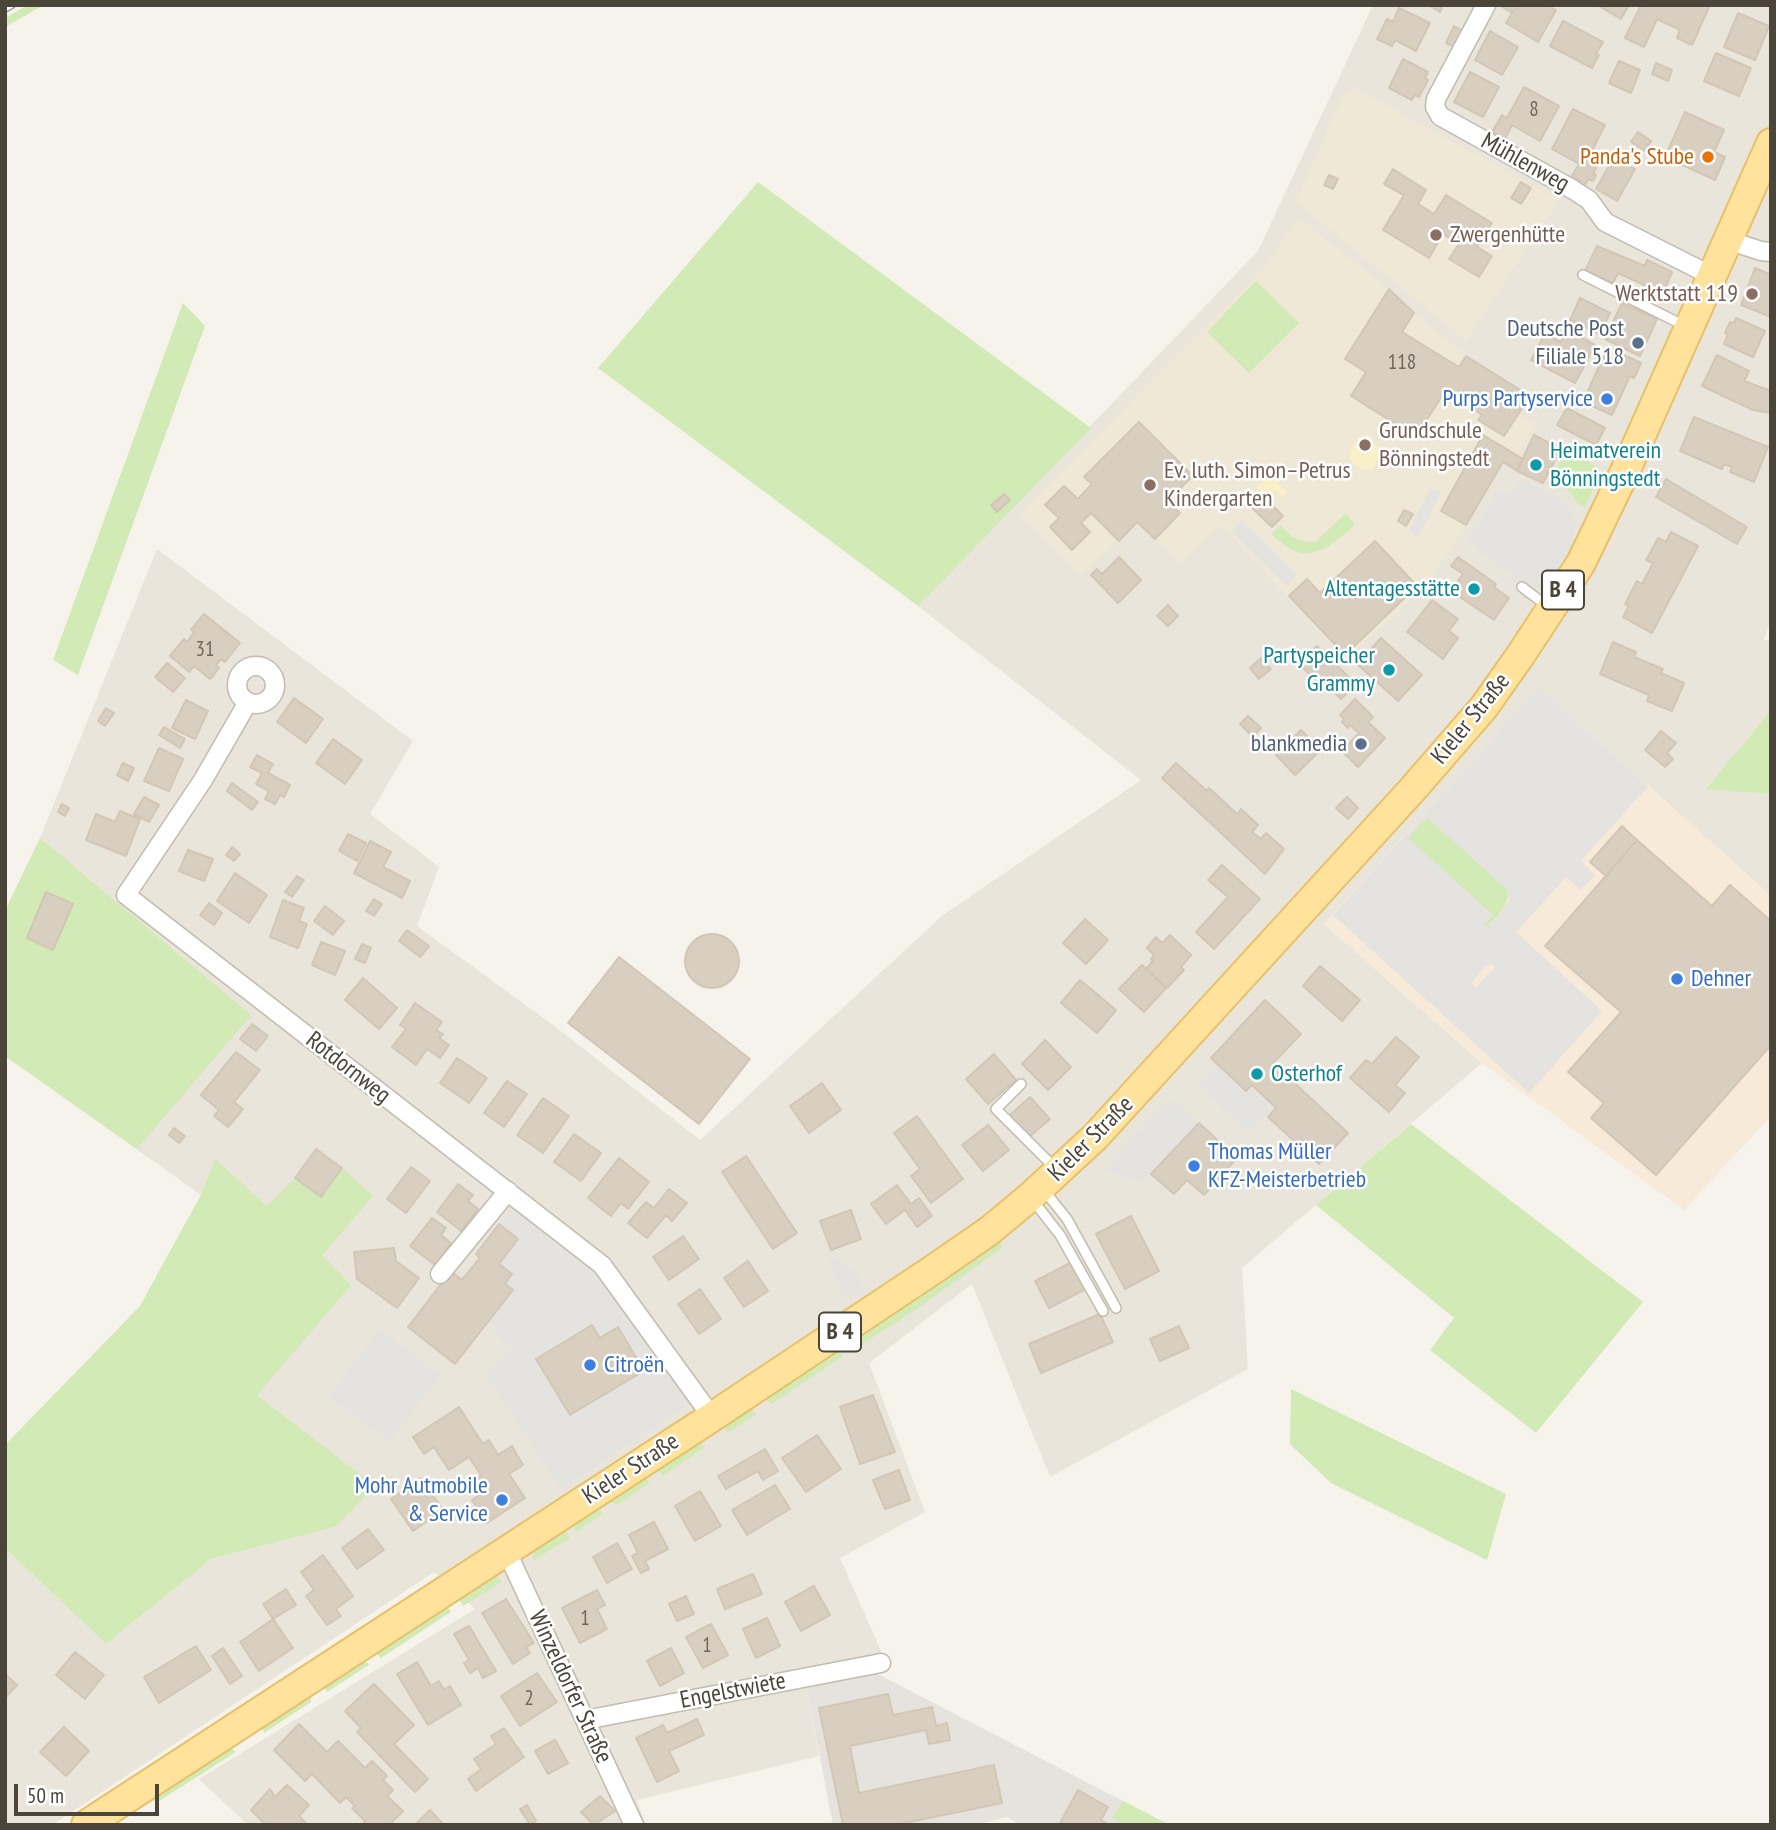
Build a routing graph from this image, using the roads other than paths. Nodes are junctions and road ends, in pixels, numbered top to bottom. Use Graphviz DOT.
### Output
graph roads {
  1 [pos="1486,5"];
  2 [pos="1771,143"];
  3 [pos="1727,240"];
  4 [pos="1771,252"];
  5 [pos="1583,275"];
  6 [pos="1712,276"];
  7 [pos="1689,328"];
  8 [pos="1522,587"];
  9 [pos="1551,609"];
  10 [pos="247,702"];
  11 [pos="1021,1084"];
  12 [pos="1044,1186"];
  13 [pos="508,1191"];
  14 [pos="440,1274"];
  15 [pos="1116,1308"];
  16 [pos="1103,1311"];
  17 [pos="712,1417"];
  18 [pos="506,1550"];
  19 [pos="881,1663"];
  20 [pos="585,1720"];
  21 [pos="86,1825"];
  22 [pos="634,1825"];
  1 -- 6 [label="street, Mühlenweg"];
  2 -- 3 [label="main road, Kieler Straße / B 4"];
  3 -- 4 [label="street"];
  3 -- 6 [label="main road, Kieler Straße / B 4"];
  5 -- 7 [label="lane"];
  6 -- 7 [label="main road, Kieler Straße / B 4"];
  7 -- 9 [label="main road, Kieler Straße / B 4"];
  8 -- 9 [label="lane"];
  9 -- 12 [label="main road, Kieler Straße / B 4"];
  10 -- 13 [label="street, Rotdornweg"];
  11 -- 12 [label="lane"];
  12 -- 15 [label="lane"];
  12 -- 16 [label="lane"];
  12 -- 17 [label="main road, Kieler Straße / B 4"];
  13 -- 14 [label="street"];
  13 -- 17 [label="street, Rotdornweg"];
  17 -- 18 [label="main road, Kieler Straße / B 4"];
  18 -- 20 [label="street, Winzeldorfer Straße"];
  18 -- 21 [label="main road, Kieler Straße / B 4"];
  19 -- 20 [label="street, Engelstwiete"];
  20 -- 22 [label="street, Winzeldorfer Straße"];
}
